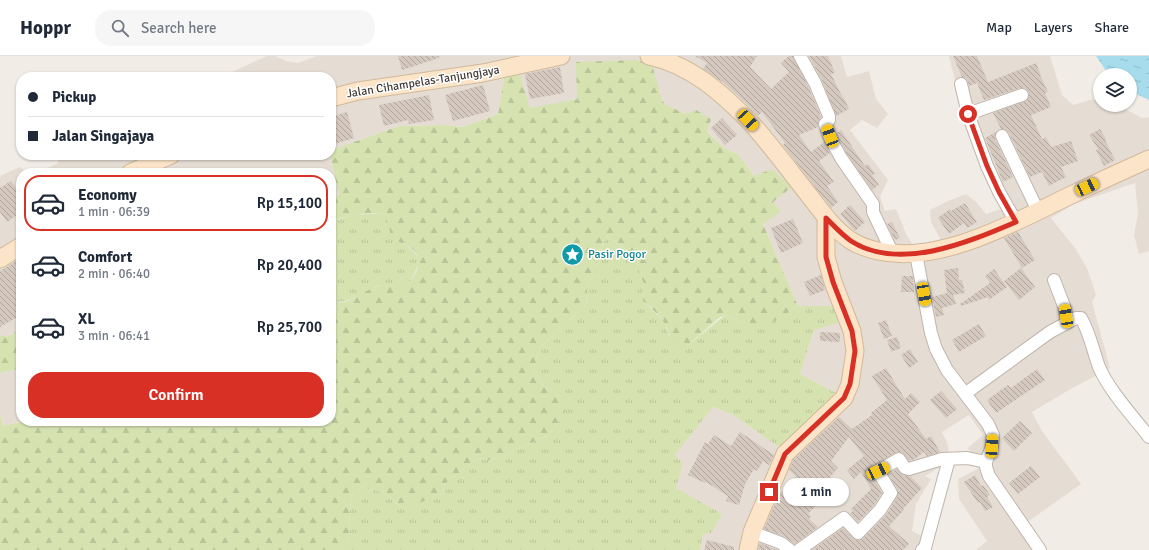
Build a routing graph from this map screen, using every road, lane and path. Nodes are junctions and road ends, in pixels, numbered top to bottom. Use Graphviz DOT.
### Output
graph roads {
  1 [pos="561,56"];
  2 [pos="800,56"];
  3 [pos="658,57"];
  4 [pos="961,84"];
  5 [pos="1022,95"];
  6 [pos="336,97"];
  7 [pos="968,114"];
  8 [pos="1002,136"];
  9 [pos="1149,159"];
  10 [pos="160,160"];
  11 [pos="141,168"];
  12 [pos="1038,211"];
  13 [pos="826,218"];
  14 [pos="1016,222"];
  15 [pos="16,249"];
  16 [pos="893,254"];
  17 [pos="916,254"];
  18 [pos="0,259"];
  19 [pos="1054,280"];
  20 [pos="1068,322"];
  21 [pos="966,393"];
  22 [pos="1149,437"];
  23 [pos="949,459"];
  24 [pos="986,462"];
  25 [pos="752,532"];
  26 [pos="1034,548"];
  27 [pos="748,550"];
  28 [pos="790,550"];
  29 [pos="799,550"];
  30 [pos="922,550"];
  1 -- 6 [label="main road, Jalan Cihampelas-Tanjungjaya"];
  2 -- 16 [label="street"];
  3 -- 13 [label="main road"];
  4 -- 7 [label="street"];
  5 -- 7 [label="street"];
  7 -- 14 [label="street"];
  8 -- 12 [label="street"];
  9 -- 12 [label="main road"];
  10 -- 11 [label="main road"];
  12 -- 14 [label="main road"];
  13 -- 16 [label="main road"];
  13 -- 25 [label="main road"];
  14 -- 17 [label="main road"];
  15 -- 18 [label="main road"];
  16 -- 17 [label="main road"];
  17 -- 21 [label="street"];
  19 -- 20 [label="street"];
  20 -- 21 [label="street"];
  20 -- 22 [label="street"];
  21 -- 24 [label="street"];
  23 -- 24 [label="street"];
  23 -- 29 [label="street"];
  23 -- 30 [label="street"];
  24 -- 26 [label="street"];
  25 -- 27 [label="main road"];
  25 -- 28 [label="street"];
}
